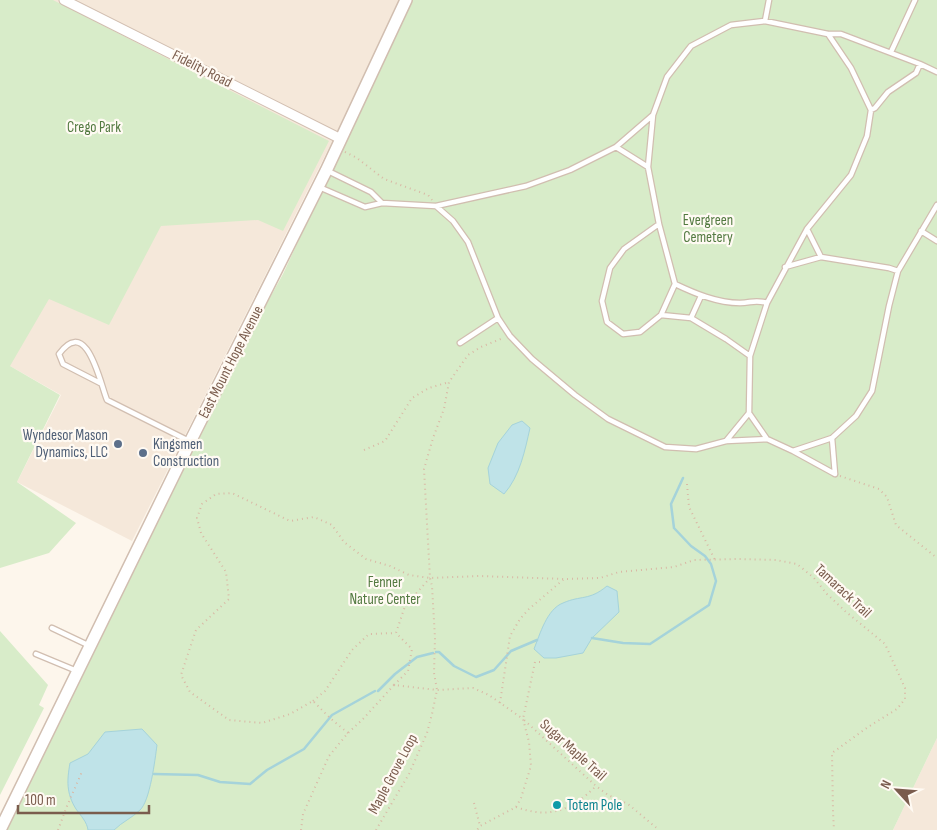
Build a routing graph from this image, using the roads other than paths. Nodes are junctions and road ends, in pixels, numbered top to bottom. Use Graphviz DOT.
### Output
graph roads {
  1 [pos="64,0"];
  2 [pos="406,0"];
  3 [pos="769,0"];
  4 [pos="915,0"];
  5 [pos="765,21"];
  6 [pos="828,34"];
  7 [pos="890,52"];
  8 [pos="920,64"];
  9 [pos="937,72"];
  10 [pos="870,110"];
  11 [pos="653,115"];
  12 [pos="341,139"];
  13 [pos="616,148"];
  14 [pos="648,166"];
  15 [pos="326,171"];
  16 [pos="318,187"];
  17 [pos="382,203"];
  18 [pos="937,205"];
  19 [pos="436,206"];
  20 [pos="659,224"];
  21 [pos="807,229"];
  22 [pos="921,231"];
  23 [pos="937,240"];
  24 [pos="821,257"];
  25 [pos="785,267"];
  26 [pos="898,271"];
  27 [pos="675,284"];
  28 [pos="701,296"];
  29 [pos="767,303"];
  30 [pos="661,314"];
  31 [pos="498,318"];
  32 [pos="691,318"];
  33 [pos="460,343"];
  34 [pos="750,356"];
  35 [pos="100,383"];
  36 [pos="749,413"];
  37 [pos="832,438"];
  38 [pos="767,440"];
  39 [pos="726,441"];
  40 [pos="190,442"];
  41 [pos="793,451"];
  42 [pos="52,628"];
  43 [pos="91,646"];
  44 [pos="36,654"];
  45 [pos="78,671"];
  46 [pos="0,830"];
  1 -- 12 [label="street, Fidelity Road"];
  2 -- 12 [label="street, East Mount Hope Avenue"];
  3 -- 5 [label="lane"];
  4 -- 7 [label="lane"];
  5 -- 6 [label="lane"];
  5 -- 11 [label="lane"];
  6 -- 7 [label="lane"];
  6 -- 10 [label="lane"];
  7 -- 8 [label="lane"];
  8 -- 9 [label="lane"];
  8 -- 10 [label="lane"];
  10 -- 21 [label="lane"];
  11 -- 13 [label="lane"];
  11 -- 14 [label="lane"];
  12 -- 15 [label="street, East Mount Hope Avenue"];
  13 -- 14 [label="lane"];
  13 -- 19 [label="lane"];
  14 -- 20 [label="lane"];
  15 -- 16 [label="street, East Mount Hope Avenue"];
  15 -- 17 [label="lane"];
  16 -- 17 [label="lane"];
  16 -- 40 [label="street, East Mount Hope Avenue"];
  17 -- 19 [label="lane"];
  18 -- 22 [label="lane"];
  19 -- 31 [label="lane"];
  20 -- 27 [label="lane"];
  20 -- 30 [label="lane"];
  21 -- 24 [label="lane"];
  21 -- 25 [label="lane"];
  22 -- 23 [label="lane"];
  22 -- 26 [label="lane"];
  24 -- 25 [label="lane"];
  24 -- 26 [label="lane"];
  25 -- 29 [label="lane"];
  26 -- 37 [label="lane"];
  27 -- 28 [label="lane"];
  27 -- 30 [label="lane"];
  28 -- 29 [label="lane"];
  28 -- 32 [label="lane"];
  29 -- 34 [label="lane"];
  30 -- 32 [label="lane"];
  31 -- 33 [label="lane"];
  31 -- 39 [label="lane"];
  32 -- 34 [label="lane"];
  34 -- 36 [label="lane"];
  35 -- 35 [label="lane"];
  35 -- 40 [label="lane"];
  36 -- 38 [label="lane"];
  36 -- 39 [label="lane"];
  37 -- 41 [label="lane"];
  37 -- 41 [label="lane"];
  38 -- 39 [label="lane"];
  38 -- 41 [label="lane"];
  40 -- 43 [label="street, East Mount Hope Avenue"];
  42 -- 43 [label="lane"];
  43 -- 45 [label="street, East Mount Hope Avenue"];
  44 -- 45 [label="lane"];
  45 -- 46 [label="street, East Mount Hope Avenue"];
}
